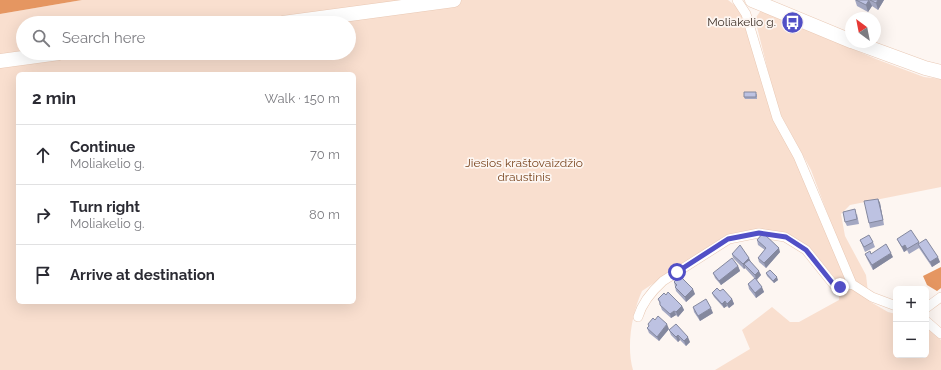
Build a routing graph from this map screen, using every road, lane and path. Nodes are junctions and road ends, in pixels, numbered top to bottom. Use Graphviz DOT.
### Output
graph roads {
  1 [pos="454,0"];
  2 [pos="737,0"];
  3 [pos="752,0"];
  4 [pos="335,16"];
  5 [pos="845,38"];
  6 [pos="871,48"];
  7 [pos="16,59"];
  8 [pos="0,61"];
  9 [pos="941,72"];
  10 [pos="852,284"];
  11 [pos="941,297"];
  12 [pos="893,305"];
  13 [pos="929,306"];
  14 [pos="638,317"];
  15 [pos="929,324"];
  16 [pos="941,334"];
  1 -- 4 [label="main road"];
  2 -- 10 [label="street"];
  3 -- 5 [label="main road"];
  6 -- 9 [label="main road"];
  7 -- 8 [label="main road"];
  10 -- 12 [label="street"];
  10 -- 14 [label="street"];
  11 -- 13 [label="street"];
  15 -- 16 [label="street"];
}
